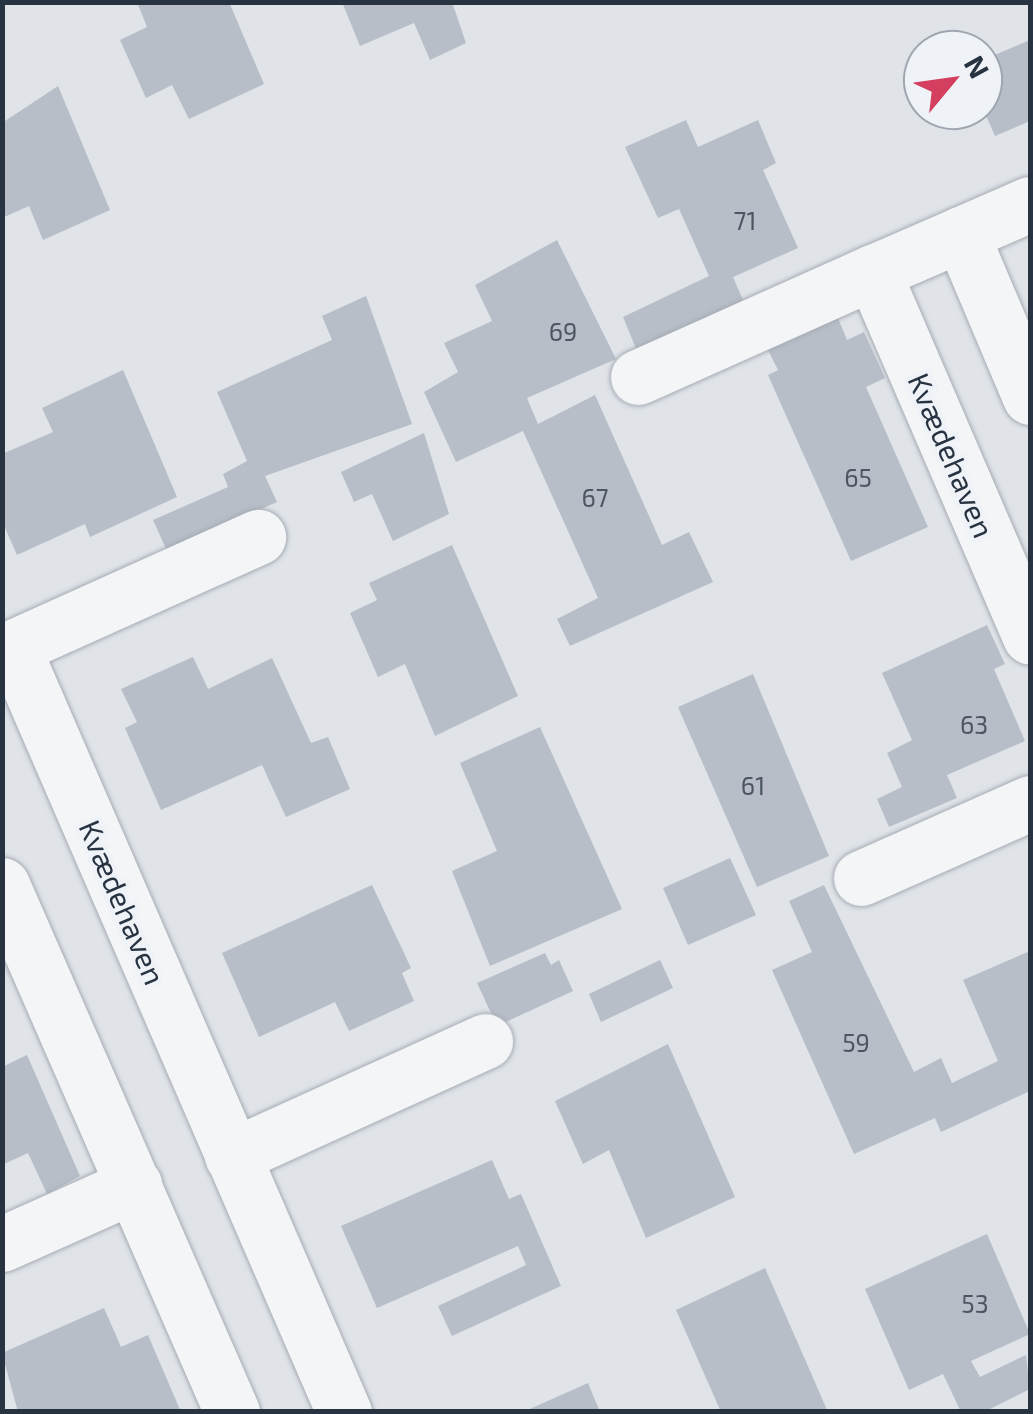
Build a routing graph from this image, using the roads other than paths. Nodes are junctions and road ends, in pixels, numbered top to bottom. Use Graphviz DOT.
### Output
graph roads {
  1 [pos="1030,204"];
  2 [pos="961,234"];
  3 [pos="873,272"];
  4 [pos="638,377"];
  5 [pos="1030,397"];
  6 [pos="258,536"];
  7 [pos="1030,638"];
  8 [pos="8,650"];
  9 [pos="1030,802"];
  10 [pos="861,878"];
  11 [pos="2,886"];
  12 [pos="484,1041"];
  13 [pos="232,1156"];
  14 [pos="134,1185"];
  15 [pos="2,1244"];
  16 [pos="232,1412"];
  17 [pos="344,1412"];
  1 -- 2 [label="street"];
  2 -- 3 [label="street"];
  2 -- 5 [label="street"];
  3 -- 4 [label="street"];
  3 -- 7 [label="street, Kvædehaven"];
  6 -- 8 [label="street, Kvædehaven"];
  8 -- 13 [label="street, Kvædehaven"];
  9 -- 10 [label="street"];
  11 -- 14 [label="street"];
  12 -- 13 [label="street"];
  13 -- 17 [label="street, Kvædehaven"];
  14 -- 15 [label="street"];
  14 -- 16 [label="street"];
}
